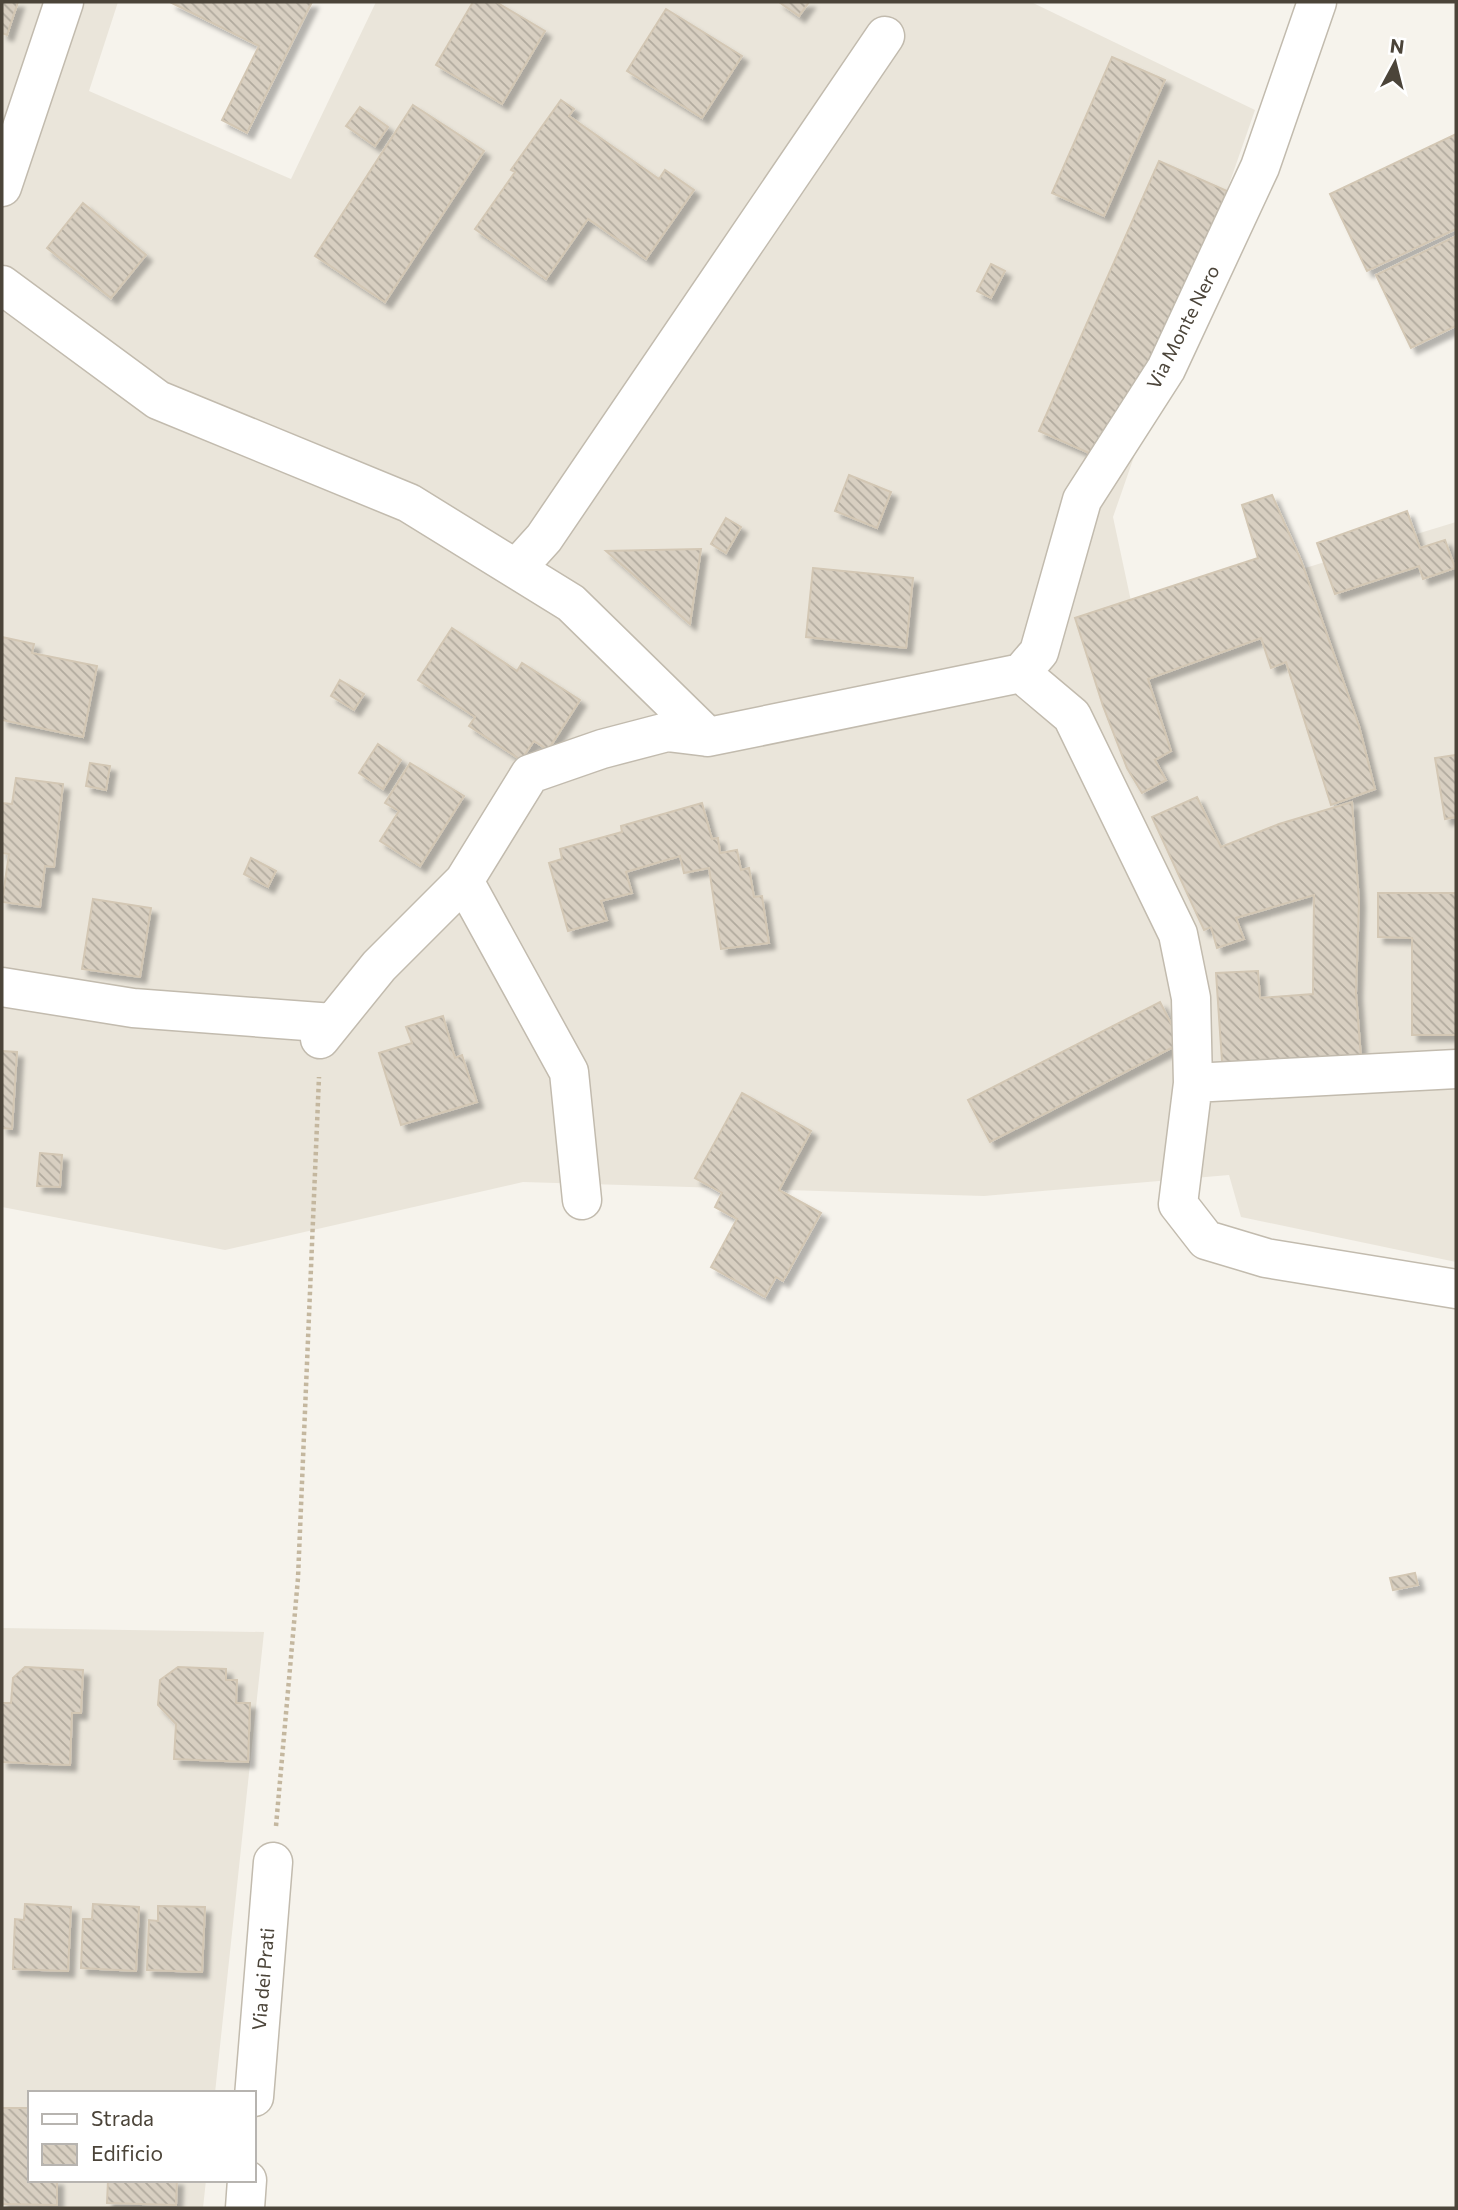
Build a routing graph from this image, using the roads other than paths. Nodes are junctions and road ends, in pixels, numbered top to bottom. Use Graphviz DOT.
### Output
graph roads {
  1 [pos="64,2"];
  2 [pos="1317,2"];
  3 [pos="885,36"];
  4 [pos="2,187"];
  5 [pos="2,285"];
  6 [pos="516,569"];
  7 [pos="1021,673"];
  8 [pos="708,737"];
  9 [pos="464,881"];
  10 [pos="2,987"];
  11 [pos="1456,1069"];
  12 [pos="1194,1083"];
  13 [pos="582,1199"];
  14 [pos="1456,1289"];
  15 [pos="273,1862"];
  16 [pos="254,2091"];
  17 [pos="247,2182"];
  18 [pos="245,2208"];
  1 -- 4 [label="street"];
  2 -- 7 [label="street, Via Monte Nero"];
  3 -- 6 [label="street"];
  5 -- 6 [label="street"];
  6 -- 8 [label="street"];
  7 -- 8 [label="street"];
  7 -- 12 [label="street"];
  8 -- 9 [label="street"];
  9 -- 10 [label="street"];
  9 -- 13 [label="street"];
  11 -- 12 [label="street"];
  12 -- 14 [label="street"];
  15 -- 16 [label="street, Via dei Prati"];
  17 -- 18 [label="street"];
}
